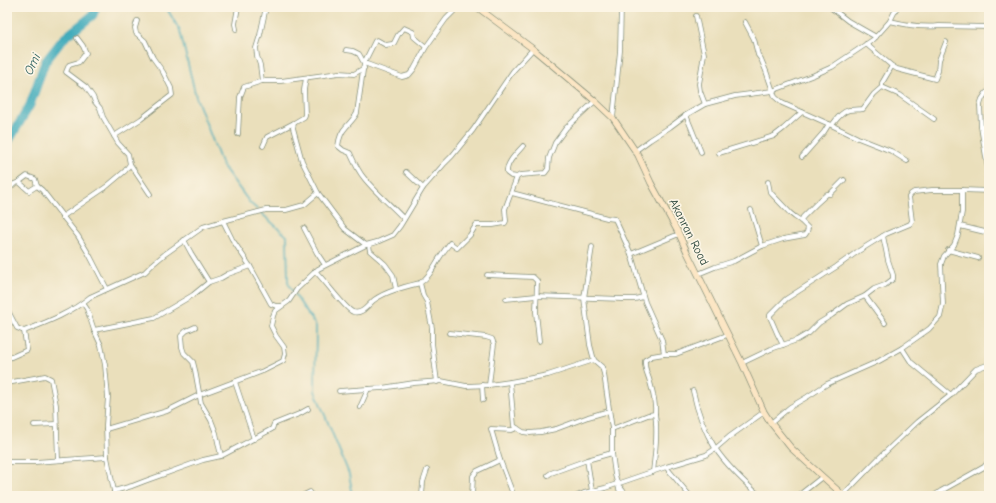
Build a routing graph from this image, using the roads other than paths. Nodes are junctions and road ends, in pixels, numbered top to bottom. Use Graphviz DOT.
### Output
graph roads {
  1 [pos="238,7"];
  2 [pos="266,7"];
  3 [pos="458,7"];
  4 [pos="477,7"];
  5 [pos="620,7"];
  6 [pos="830,7"];
  7 [pos="897,7"];
  8 [pos="696,16"];
  9 [pos="137,21"];
  10 [pos="745,22"];
  11 [pos="890,22"];
  12 [pos="989,27"];
  13 [pos="236,30"];
  14 [pos="876,37"];
  15 [pos="77,38"];
  16 [pos="946,42"];
  17 [pos="866,44"];
  18 [pos="426,47"];
  19 [pos="533,49"];
  20 [pos="346,50"];
  21 [pos="364,66"];
  22 [pos="892,66"];
  23 [pos="306,78"];
  24 [pos="262,81"];
  25 [pos="882,87"];
  26 [pos="772,91"];
  27 [pos="989,91"];
  28 [pos="595,101"];
  29 [pos="705,104"];
  30 [pos="802,112"];
  31 [pos="686,115"];
  32 [pos="612,118"];
  33 [pos="934,119"];
  34 [pos="294,123"];
  35 [pos="831,124"];
  36 [pos="238,134"];
  37 [pos="114,136"];
  38 [pos="263,146"];
  39 [pos="523,146"];
  40 [pos="635,151"];
  41 [pos="701,152"];
  42 [pos="719,153"];
  43 [pos="802,157"];
  44 [pos="907,161"];
  45 [pos="130,164"];
  46 [pos="406,172"];
  47 [pos="989,175"];
  48 [pos="517,177"];
  49 [pos="844,180"];
  50 [pos="19,182"];
  51 [pos="768,182"];
  52 [pos="37,186"];
  53 [pos="423,188"];
  54 [pos="962,190"];
  55 [pos="7,191"];
  56 [pos="989,191"];
  57 [pos="318,193"];
  58 [pos="150,194"];
  59 [pos="512,194"];
  60 [pos="751,210"];
  61 [pos="62,217"];
  62 [pos="404,219"];
  63 [pos="223,221"];
  64 [pos="801,221"];
  65 [pos="960,226"];
  66 [pos="304,228"];
  67 [pos="989,233"];
  68 [pos="679,234"];
  69 [pos="883,236"];
  70 [pos="184,240"];
  71 [pos="368,245"];
  72 [pos="762,246"];
  73 [pos="592,247"];
  74 [pos="948,250"];
  75 [pos="631,254"];
  76 [pos="978,258"];
  77 [pos="325,265"];
  78 [pos="250,266"];
  79 [pos="316,271"];
  80 [pos="698,274"];
  81 [pos="487,275"];
  82 [pos="209,282"];
  83 [pos="420,283"];
  84 [pos="107,289"];
  85 [pos="396,289"];
  86 [pos="536,296"];
  87 [pos="865,296"];
  88 [pos="643,297"];
  89 [pos="584,298"];
  90 [pos="506,299"];
  91 [pos="83,303"];
  92 [pos="282,306"];
  93 [pos="7,309"];
  94 [pos="885,323"];
  95 [pos="195,327"];
  96 [pos="94,330"];
  97 [pos="24,331"];
  98 [pos="450,333"];
  99 [pos="727,335"];
  100 [pos="539,342"];
  101 [pos="784,345"];
  102 [pos="902,348"];
  103 [pos="664,354"];
  104 [pos="7,359"];
  105 [pos="594,360"];
  106 [pos="742,363"];
  107 [pos="989,363"];
  108 [pos="235,382"];
  109 [pos="437,382"];
  110 [pos="510,382"];
  111 [pos="7,383"];
  112 [pos="482,385"];
  113 [pos="489,385"];
  114 [pos="368,389"];
  115 [pos="339,391"];
  116 [pos="693,391"];
  117 [pos="199,395"];
  118 [pos="951,395"];
  119 [pos="483,400"];
  120 [pos="360,408"];
  121 [pos="308,409"];
  122 [pos="610,411"];
  123 [pos="764,412"];
  124 [pos="655,414"];
  125 [pos="56,424"];
  126 [pos="771,424"];
  127 [pos="34,425"];
  128 [pos="517,428"];
  129 [pos="106,429"];
  130 [pos="612,429"];
  131 [pos="254,439"];
  132 [pos="715,449"];
  133 [pos="612,453"];
  134 [pos="221,456"];
  135 [pos="107,457"];
  136 [pos="58,460"];
  137 [pos="500,460"];
  138 [pos="587,460"];
  139 [pos="989,460"];
  140 [pos="7,462"];
  141 [pos="666,467"];
  142 [pos="427,470"];
  143 [pos="653,472"];
  144 [pos="548,475"];
  145 [pos="822,477"];
  146 [pos="618,484"];
  147 [pos="114,491"];
  148 [pos="592,491"];
  149 [pos="941,491"];
  150 [pos="310,492"];
  151 [pos="843,495"];
  152 [pos="114,496"];
  153 [pos="302,496"];
  154 [pos="422,496"];
  155 [pos="472,496"];
  156 [pos="512,496"];
  157 [pos="577,496"];
  158 [pos="621,496"];
  159 [pos="627,496"];
  160 [pos="690,496"];
  161 [pos="760,496"];
  162 [pos="798,496"];
  163 [pos="934,496"];
  164 [pos="944,496"];
  1 -- 13 [label="street"];
  2 -- 24 [label="street"];
  3 -- 18 [label="street"];
  4 -- 19 [label="main road, Akanran Road"];
  5 -- 32 [label="street"];
  6 -- 14 [label="street"];
  7 -- 11 [label="street"];
  8 -- 29 [label="street"];
  9 -- 37 [label="street"];
  10 -- 26 [label="street"];
  11 -- 12 [label="street"];
  11 -- 14 [label="street"];
  14 -- 17 [label="street"];
  15 -- 37 [label="street"];
  16 -- 22 [label="street"];
  17 -- 22 [label="street"];
  17 -- 26 [label="street"];
  18 -- 21 [label="street"];
  18 -- 21 [label="street"];
  19 -- 28 [label="main road, Akanran Road"];
  19 -- 53 [label="street"];
  20 -- 21 [label="street"];
  21 -- 23 [label="street"];
  21 -- 62 [label="street"];
  22 -- 25 [label="street"];
  23 -- 24 [label="street"];
  23 -- 34 [label="street"];
  24 -- 36 [label="street"];
  25 -- 33 [label="street"];
  25 -- 35 [label="street"];
  26 -- 29 [label="street"];
  26 -- 30 [label="street"];
  27 -- 47 [label="street"];
  28 -- 32 [label="main road, Akanran Road"];
  28 -- 48 [label="street"];
  29 -- 31 [label="street"];
  30 -- 35 [label="street"];
  30 -- 42 [label="street"];
  31 -- 40 [label="street"];
  31 -- 41 [label="street"];
  32 -- 40 [label="main road, Akanran Road"];
  34 -- 38 [label="street"];
  34 -- 57 [label="street"];
  35 -- 43 [label="street"];
  35 -- 44 [label="street"];
  37 -- 45 [label="street"];
  39 -- 48 [label="street"];
  40 -- 68 [label="main road, Akanran Road"];
  45 -- 58 [label="street"];
  45 -- 61 [label="street"];
  46 -- 53 [label="street"];
  48 -- 59 [label="street"];
  49 -- 64 [label="street"];
  50 -- 52 [label="street"];
  50 -- 52 [label="street"];
  50 -- 55 [label="street"];
  51 -- 64 [label="street"];
  52 -- 61 [label="street"];
  53 -- 62 [label="street"];
  54 -- 56 [label="street"];
  54 -- 65 [label="street"];
  54 -- 69 [label="street"];
  57 -- 63 [label="street"];
  57 -- 71 [label="street"];
  59 -- 75 [label="street"];
  59 -- 83 [label="street"];
  60 -- 72 [label="street"];
  61 -- 84 [label="street"];
  62 -- 71 [label="street"];
  63 -- 70 [label="street"];
  63 -- 78 [label="street"];
  64 -- 72 [label="street"];
  65 -- 67 [label="street"];
  65 -- 74 [label="street"];
  66 -- 77 [label="street"];
  68 -- 75 [label="street"];
  68 -- 80 [label="main road, Akanran Road"];
  69 -- 87 [label="street"];
  69 -- 101 [label="street"];
  70 -- 82 [label="street"];
  70 -- 84 [label="street"];
  71 -- 77 [label="street"];
  71 -- 85 [label="street"];
  72 -- 80 [label="street"];
  73 -- 89 [label="street"];
  74 -- 76 [label="street"];
  74 -- 102 [label="street"];
  75 -- 88 [label="street"];
  77 -- 79 [label="street"];
  78 -- 82 [label="street"];
  78 -- 92 [label="street"];
  79 -- 85 [label="street"];
  79 -- 92 [label="street"];
  80 -- 99 [label="main road, Akanran Road"];
  81 -- 86 [label="street"];
  82 -- 96 [label="street"];
  83 -- 85 [label="street"];
  83 -- 109 [label="street"];
  84 -- 91 [label="street"];
  86 -- 89 [label="street"];
  86 -- 90 [label="street"];
  86 -- 100 [label="street"];
  87 -- 94 [label="street"];
  87 -- 101 [label="street"];
  88 -- 89 [label="street"];
  88 -- 103 [label="street"];
  89 -- 105 [label="street"];
  91 -- 96 [label="street"];
  91 -- 97 [label="street"];
  92 -- 108 [label="street"];
  93 -- 97 [label="street"];
  95 -- 117 [label="street"];
  96 -- 129 [label="street"];
  97 -- 104 [label="street"];
  98 -- 113 [label="street"];
  99 -- 103 [label="street"];
  99 -- 106 [label="main road, Akanran Road"];
  101 -- 106 [label="street"];
  102 -- 118 [label="street"];
  102 -- 126 [label="street"];
  103 -- 124 [label="street"];
  105 -- 110 [label="street"];
  105 -- 122 [label="street"];
  106 -- 123 [label="main road, Akanran Road"];
  107 -- 118 [label="street"];
  108 -- 117 [label="street"];
  108 -- 131 [label="street"];
  109 -- 112 [label="street"];
  109 -- 114 [label="street"];
  110 -- 113 [label="street"];
  110 -- 128 [label="street"];
  111 -- 125 [label="street"];
  112 -- 113 [label="street"];
  112 -- 119 [label="street"];
  114 -- 115 [label="street"];
  114 -- 120 [label="street"];
  116 -- 132 [label="street"];
  117 -- 129 [label="street"];
  117 -- 134 [label="street"];
  118 -- 151 [label="street"];
  121 -- 131 [label="street"];
  122 -- 128 [label="street"];
  122 -- 130 [label="street"];
  123 -- 126 [label="main road, Akanran Road"];
  123 -- 132 [label="street"];
  124 -- 130 [label="street"];
  124 -- 143 [label="street"];
  125 -- 127 [label="street"];
  125 -- 136 [label="street"];
  126 -- 145 [label="main road, Akanran Road"];
  128 -- 137 [label="street"];
  129 -- 135 [label="street"];
  130 -- 133 [label="street"];
  131 -- 134 [label="street"];
  132 -- 141 [label="street"];
  132 -- 161 [label="street"];
  133 -- 138 [label="street"];
  133 -- 146 [label="street"];
  134 -- 147 [label="street"];
  135 -- 136 [label="street"];
  135 -- 147 [label="street"];
  136 -- 140 [label="street"];
  137 -- 155 [label="street"];
  137 -- 156 [label="street"];
  138 -- 144 [label="street"];
  138 -- 148 [label="street"];
  139 -- 149 [label="street"];
  141 -- 143 [label="street"];
  141 -- 160 [label="street"];
  142 -- 154 [label="street"];
  143 -- 146 [label="street"];
  145 -- 151 [label="main road, Akanran Road"];
  145 -- 162 [label="street"];
  146 -- 148 [label="street"];
  146 -- 158 [label="street"];
  146 -- 159 [label="street"];
  147 -- 152 [label="street"];
  148 -- 157 [label="street"];
  149 -- 163 [label="street"];
  149 -- 164 [label="street"];
  150 -- 153 [label="street"];
}
